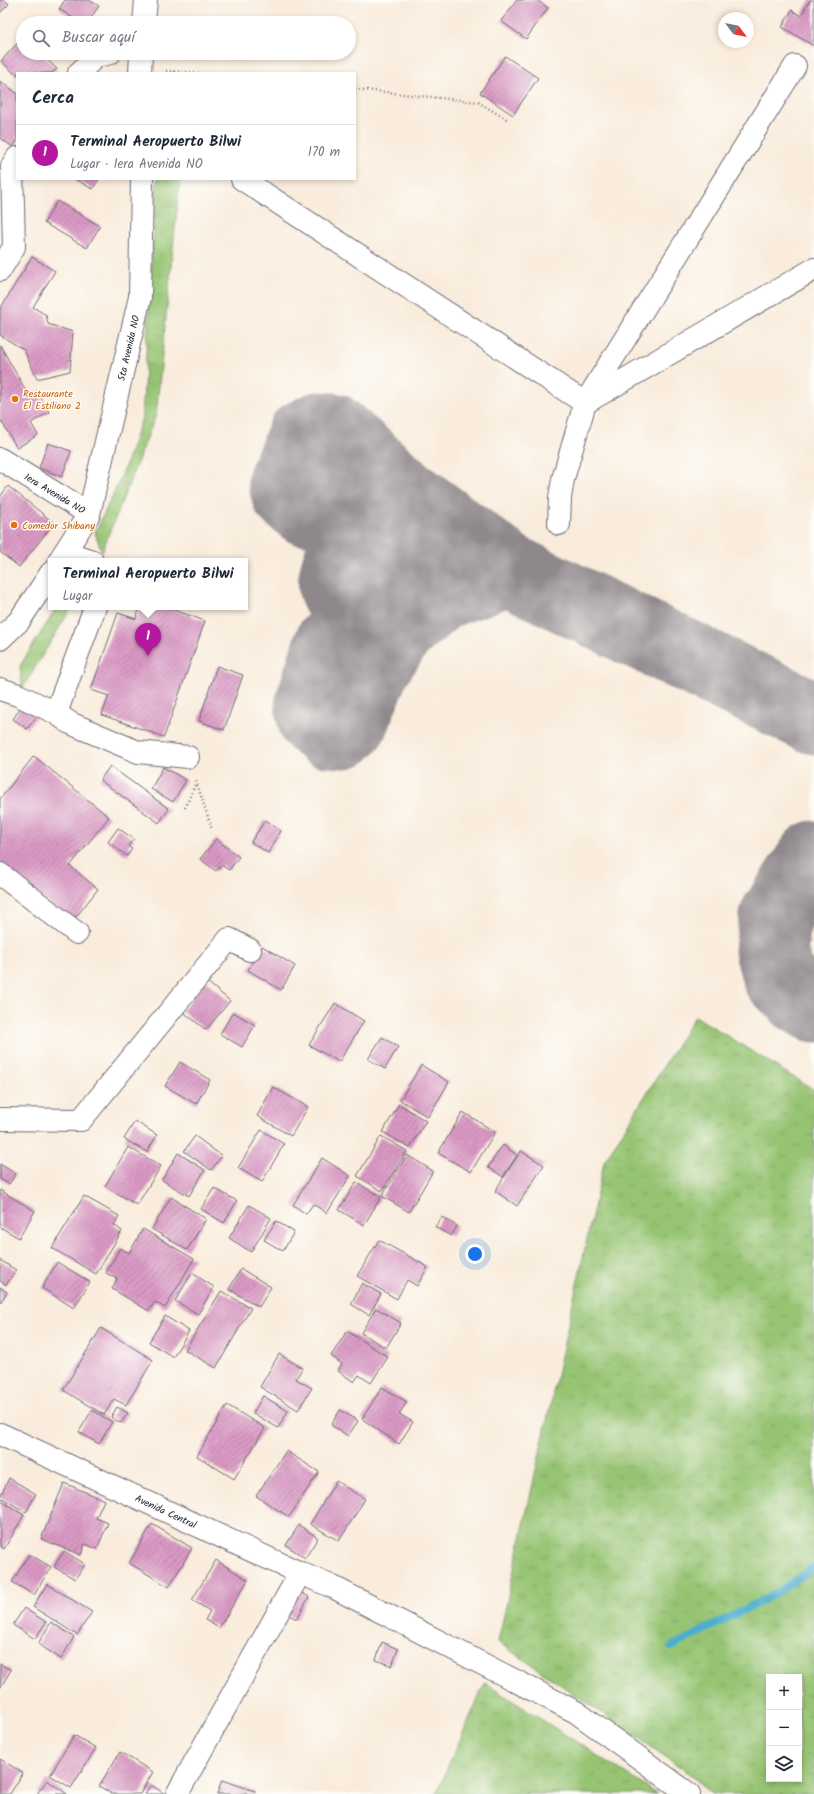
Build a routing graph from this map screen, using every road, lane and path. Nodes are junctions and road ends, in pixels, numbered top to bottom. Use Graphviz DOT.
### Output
graph roads {
  1 [pos="146,0"];
  2 [pos="145,16"];
  3 [pos="92,60"];
  4 [pos="141,60"];
  5 [pos="795,66"];
  6 [pos="80,72"];
  7 [pos="140,72"];
  8 [pos="356,89"];
  9 [pos="508,120"];
  10 [pos="16,160"];
  11 [pos="142,180"];
  12 [pos="244,180"];
  13 [pos="814,269"];
  14 [pos="0,270"];
  15 [pos="585,403"];
  16 [pos="0,459"];
  17 [pos="89,514"];
  18 [pos="559,524"];
  19 [pos="62,556"];
  20 [pos="74,558"];
  21 [pos="48,578"];
  22 [pos="93,610"];
  23 [pos="0,639"];
  24 [pos="0,689"];
  25 [pos="56,713"];
  26 [pos="188,758"];
  27 [pos="196,783"];
  28 [pos="186,808"];
  29 [pos="212,829"];
  30 [pos="0,874"];
  31 [pos="77,933"];
  32 [pos="250,950"];
  33 [pos="0,1119"];
  34 [pos="0,1434"];
  35 [pos="300,1573"];
  36 [pos="177,1794"];
  37 [pos="689,1794"];
  1 -- 2 [label="street"];
  3 -- 6 [label="street"];
  4 -- 7 [label="street"];
  5 -- 15 [label="street"];
  8 -- 9 [label="path"];
  10 -- 14 [label="street"];
  11 -- 17 [label="street, 5ta Avenida NO"];
  12 -- 15 [label="street"];
  13 -- 15 [label="street"];
  15 -- 18 [label="street"];
  16 -- 17 [label="street, 1era Avenida NO"];
  17 -- 19 [label="street, 5ta Avenida NO"];
  19 -- 20 [label="street"];
  21 -- 23 [label="street"];
  22 -- 25 [label="street"];
  24 -- 25 [label="street"];
  25 -- 26 [label="street"];
  26 -- 27 [label="path"];
  27 -- 28 [label="path"];
  27 -- 29 [label="path"];
  30 -- 31 [label="street"];
  32 -- 33 [label="street"];
  34 -- 35 [label="street, Avenida Central"];
  35 -- 36 [label="street"];
  35 -- 37 [label="street, Avenida Central"];
}
